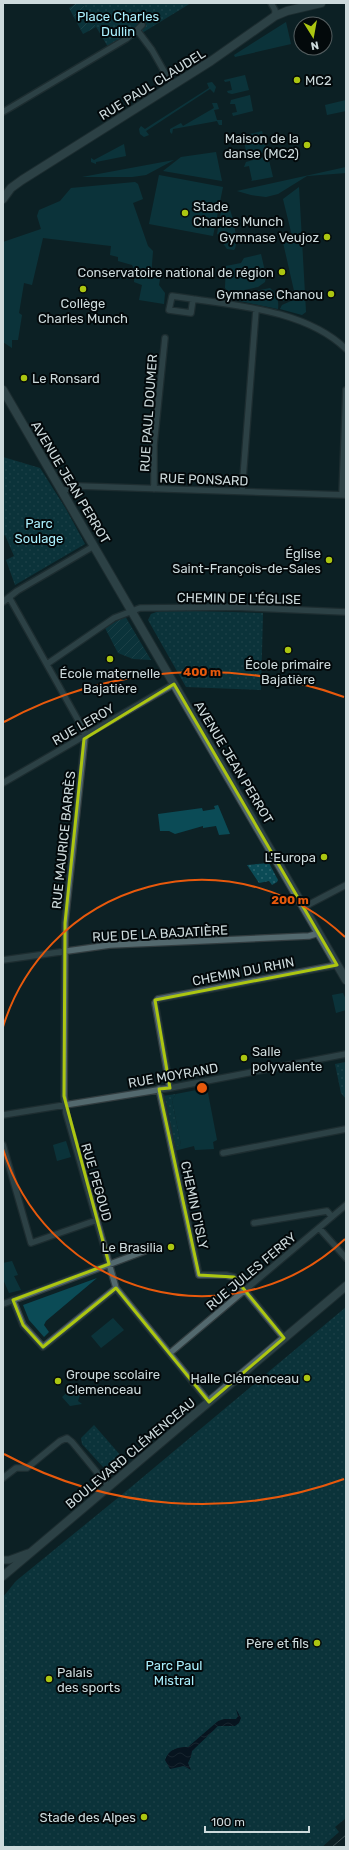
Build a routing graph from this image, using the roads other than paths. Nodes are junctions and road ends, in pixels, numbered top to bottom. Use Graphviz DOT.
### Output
graph roads {
  1 [pos="271,3"];
  2 [pos="321,3"];
  3 [pos="275,16"];
  4 [pos="142,24"];
  5 [pos="137,30"];
  6 [pos="172,85"];
  7 [pos="3,112"];
  8 [pos="3,200"];
  9 [pos="193,299"];
  10 [pos="256,310"];
  11 [pos="165,338"];
  12 [pos="346,349"];
  13 [pos="3,390"];
  14 [pos="346,390"];
  15 [pos="154,489"];
  16 [pos="61,491"];
  17 [pos="242,491"];
  18 [pos="344,495"];
  19 [pos="94,546"];
  20 [pos="9,597"];
  21 [pos="3,602"];
  22 [pos="132,611"];
  23 [pos="346,612"];
  24 [pos="47,664"];
  25 [pos="174,684"];
  26 [pos="84,736"];
  27 [pos="3,783"];
  28 [pos="346,886"];
  29 [pos="304,907"];
  30 [pos="319,933"];
  31 [pos="65,951"];
  32 [pos="3,960"];
  33 [pos="337,965"];
  34 [pos="346,980"];
  35 [pos="346,1054"];
  36 [pos="170,1088"];
  37 [pos="159,1089"];
  38 [pos="65,1105"];
  39 [pos="3,1115"];
  40 [pos="346,1129"];
  41 [pos="3,1145"];
  42 [pos="223,1153"];
  43 [pos="346,1205"];
  44 [pos="332,1217"];
  45 [pos="97,1220"];
  46 [pos="254,1223"];
  47 [pos="319,1228"];
  48 [pos="145,1251"];
  49 [pos="346,1258"];
  50 [pos="109,1264"];
  51 [pos="346,1286"];
  52 [pos="116,1288"];
  53 [pos="245,1290"];
  54 [pos="13,1300"];
  55 [pos="3,1304"];
  56 [pos="284,1338"];
  57 [pos="170,1353"];
  58 [pos="209,1402"];
  59 [pos="3,1478"];
  60 [pos="109,1486"];
  61 [pos="33,1550"];
  62 [pos="3,1560"];
  63 [pos="3,1576"];
  1 -- 3 [label="street"];
  2 -- 3 [label="main road, RUE PAUL CLAUDEL"];
  3 -- 6 [label="main road, RUE PAUL CLAUDEL"];
  4 -- 5 [label="street"];
  5 -- 6 [label="street"];
  5 -- 7 [label="street"];
  6 -- 8 [label="main road, RUE PAUL CLAUDEL"];
  9 -- 9 [label="street"];
  9 -- 10 [label="street"];
  10 -- 12 [label="street"];
  10 -- 17 [label="street"];
  11 -- 15 [label="street, RUE PAUL DOUMER"];
  13 -- 16 [label="main road, AVENUE JEAN PERROT"];
  14 -- 18 [label="street"];
  15 -- 16 [label="street, RUE PONSARD"];
  15 -- 17 [label="street, RUE PONSARD"];
  16 -- 19 [label="main road, AVENUE JEAN PERROT"];
  17 -- 18 [label="street, RUE PONSARD"];
  19 -- 20 [label="street"];
  19 -- 22 [label="main road, AVENUE JEAN PERROT"];
  20 -- 21 [label="street"];
  20 -- 24 [label="street, RUE MAURICE BARRÈS"];
  22 -- 23 [label="street, CHEMIN DE L'ÉGLISE"];
  22 -- 24 [label="street, CHEMIN DE L'ÉGLISE"];
  22 -- 25 [label="main road, AVENUE JEAN PERROT"];
  24 -- 26 [label="street, RUE MAURICE BARRÈS"];
  25 -- 26 [label="street, RUE LEROY"];
  25 -- 29 [label="main road, AVENUE JEAN PERROT"];
  26 -- 27 [label="street, RUE LEROY"];
  26 -- 31 [label="street, RUE MAURICE BARRÈS"];
  28 -- 29 [label="street"];
  29 -- 30 [label="main road, AVENUE JEAN PERROT"];
  30 -- 31 [label="street, RUE DE LA BAJATIÈRE"];
  30 -- 33 [label="main road, AVENUE JEAN PERROT"];
  31 -- 32 [label="street, RUE DE LA BAJATIÈRE"];
  31 -- 38 [label="street, RUE MAURICE BARRÈS"];
  33 -- 34 [label="main road, AVENUE JEAN PERROT"];
  33 -- 36 [label="street, CHEMIN DU RHIN"];
  35 -- 36 [label="street, RUE MOYRAND"];
  36 -- 37 [label="street, RUE MOYRAND"];
  37 -- 38 [label="street, RUE MOYRAND"];
  37 -- 53 [label="street, CHEMIN D'ISLY"];
  38 -- 39 [label="street, RUE MOYRAND"];
  38 -- 45 [label="street, RUE PEGOUD"];
  40 -- 42 [label="street"];
  41 -- 45 [label="street"];
  43 -- 44 [label="street, RUE JULES FERRY"];
  44 -- 46 [label="street"];
  44 -- 47 [label="street, RUE JULES FERRY"];
  45 -- 50 [label="street, RUE PEGOUD"];
  47 -- 49 [label="street"];
  47 -- 53 [label="street, RUE JULES FERRY"];
  48 -- 50 [label="street"];
  50 -- 52 [label="street, RUE PEGOUD"];
  50 -- 54 [label="street"];
  51 -- 56 [label="main road, BOULEVARD CLÉMENCEAU"];
  52 -- 54 [label="street"];
  52 -- 57 [label="street"];
  53 -- 56 [label="street"];
  53 -- 57 [label="street, RUE JULES FERRY"];
  54 -- 55 [label="street"];
  56 -- 58 [label="main road, BOULEVARD CLÉMENCEAU"];
  57 -- 58 [label="street"];
  58 -- 60 [label="main road, BOULEVARD CLÉMENCEAU"];
  59 -- 60 [label="street"];
  60 -- 61 [label="main road, BOULEVARD CLÉMENCEAU"];
  61 -- 62 [label="street"];
  61 -- 63 [label="main road, BOULEVARD CLÉMENCEAU"];
}
